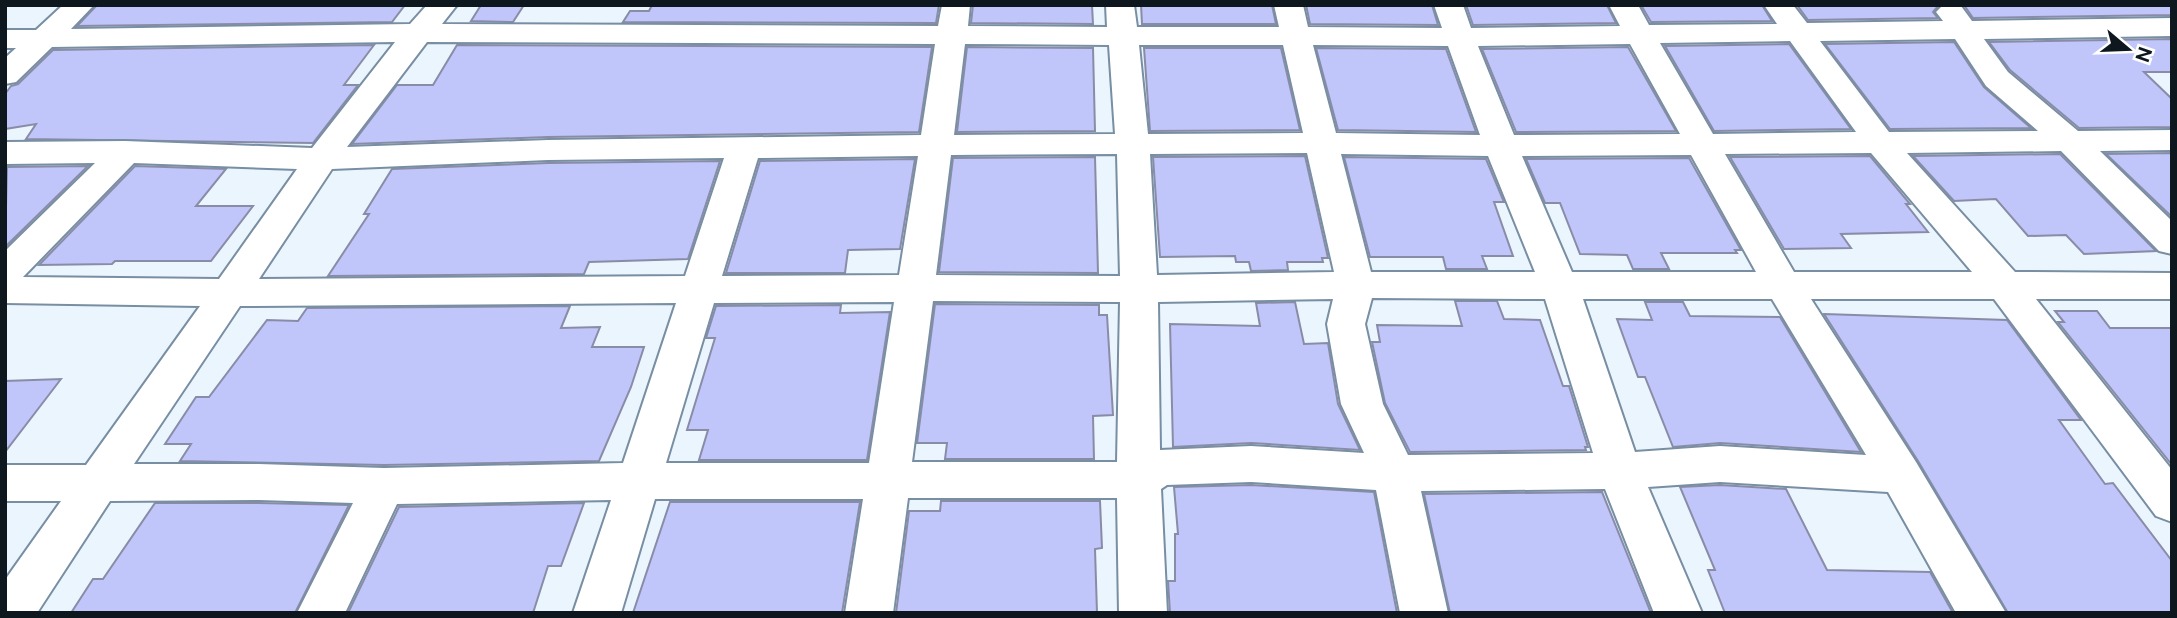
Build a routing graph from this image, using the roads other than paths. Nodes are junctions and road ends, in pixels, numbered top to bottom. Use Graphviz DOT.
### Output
graph roads {
  1 [pos="80,5"];
  2 [pos="443,5"];
  3 [pos="763,5"];
  4 [pos="2114,5"];
  5 [pos="1955,17"];
  6 [pos="1787,19"];
  7 [pos="1632,20"];
  8 [pos="953,21"];
  9 [pos="1121,21"];
  10 [pos="1293,21"];
  11 [pos="1454,21"];
  12 [pos="2138,27"];
  13 [pos="2172,27"];
  14 [pos="418,33"];
  15 [pos="751,34"];
  16 [pos="5,39"];
  17 [pos="43,40"];
  18 [pos="2172,57"];
  19 [pos="5,75"];
  20 [pos="2068,140"];
  21 [pos="2172,140"];
  22 [pos="1324,143"];
  23 [pos="1881,144"];
  24 [pos="937,145"];
  25 [pos="1133,145"];
  26 [pos="1701,145"];
  27 [pos="1501,146"];
  28 [pos="744,149"];
  29 [pos="5,152"];
  30 [pos="125,152"];
  31 [pos="321,159"];
  32 [pos="2172,242"];
  33 [pos="5,273"];
  34 [pos="1356,285"];
  35 [pos="1783,286"];
  36 [pos="2006,286"];
  37 [pos="2172,286"];
  38 [pos="1560,287"];
  39 [pos="915,288"];
  40 [pos="1139,289"];
  41 [pos="5,290"];
  42 [pos="699,290"];
  43 [pos="229,293"];
  44 [pos="1620,471"];
  45 [pos="1395,473"];
  46 [pos="1901,475"];
  47 [pos="1139,480"];
  48 [pos="639,481"];
  49 [pos="887,481"];
  50 [pos="2164,482"];
  51 [pos="5,483"];
  52 [pos="97,483"];
  53 [pos="384,486"];
  54 [pos="10,613"];
  55 [pos="321,613"];
  56 [pos="597,613"];
  57 [pos="869,613"];
  58 [pos="1143,613"];
  59 [pos="1424,613"];
  60 [pos="1678,613"];
  61 [pos="1982,613"];
  1 -- 17 [label="street"];
  2 -- 14 [label="street"];
  3 -- 15 [label="street"];
  4 -- 12 [label="street"];
  5 -- 6 [label="street"];
  5 -- 12 [label="street"];
  5 -- 20 [label="street"];
  6 -- 7 [label="street"];
  6 -- 23 [label="street"];
  7 -- 11 [label="street"];
  7 -- 26 [label="street"];
  8 -- 9 [label="street"];
  8 -- 15 [label="street"];
  8 -- 24 [label="street"];
  9 -- 10 [label="street"];
  9 -- 25 [label="street"];
  10 -- 11 [label="street"];
  10 -- 22 [label="street"];
  11 -- 27 [label="street"];
  12 -- 13 [label="street"];
  12 -- 18 [label="street"];
  14 -- 15 [label="street"];
  14 -- 17 [label="street"];
  14 -- 31 [label="street"];
  16 -- 17 [label="street"];
  17 -- 19 [label="street"];
  20 -- 21 [label="street"];
  20 -- 23 [label="street"];
  20 -- 32 [label="street"];
  22 -- 25 [label="street"];
  22 -- 27 [label="street"];
  22 -- 34 [label="street"];
  23 -- 26 [label="street"];
  23 -- 36 [label="street"];
  24 -- 25 [label="street"];
  24 -- 28 [label="street"];
  24 -- 39 [label="street"];
  25 -- 40 [label="street"];
  26 -- 27 [label="street"];
  26 -- 35 [label="street"];
  27 -- 38 [label="street"];
  28 -- 31 [label="street"];
  28 -- 42 [label="street"];
  29 -- 30 [label="street"];
  30 -- 31 [label="street"];
  30 -- 33 [label="street"];
  31 -- 43 [label="street"];
  34 -- 38 [label="street"];
  34 -- 40 [label="street"];
  34 -- 45 [label="street"];
  35 -- 36 [label="street"];
  35 -- 38 [label="street"];
  35 -- 46 [label="street"];
  36 -- 37 [label="street"];
  36 -- 50 [label="street"];
  38 -- 44 [label="street"];
  39 -- 40 [label="street"];
  39 -- 42 [label="street"];
  39 -- 49 [label="street"];
  40 -- 47 [label="street"];
  41 -- 43 [label="street"];
  42 -- 43 [label="street"];
  42 -- 48 [label="street"];
  43 -- 52 [label="street"];
  44 -- 45 [label="street"];
  44 -- 46 [label="street"];
  44 -- 60 [label="street"];
  45 -- 47 [label="street"];
  45 -- 59 [label="street"];
  46 -- 61 [label="street"];
  47 -- 49 [label="street"];
  47 -- 58 [label="street"];
  48 -- 49 [label="street"];
  48 -- 53 [label="street"];
  48 -- 56 [label="street"];
  49 -- 57 [label="street"];
  51 -- 52 [label="street"];
  52 -- 53 [label="street"];
  52 -- 54 [label="street"];
  53 -- 55 [label="street"];
}
